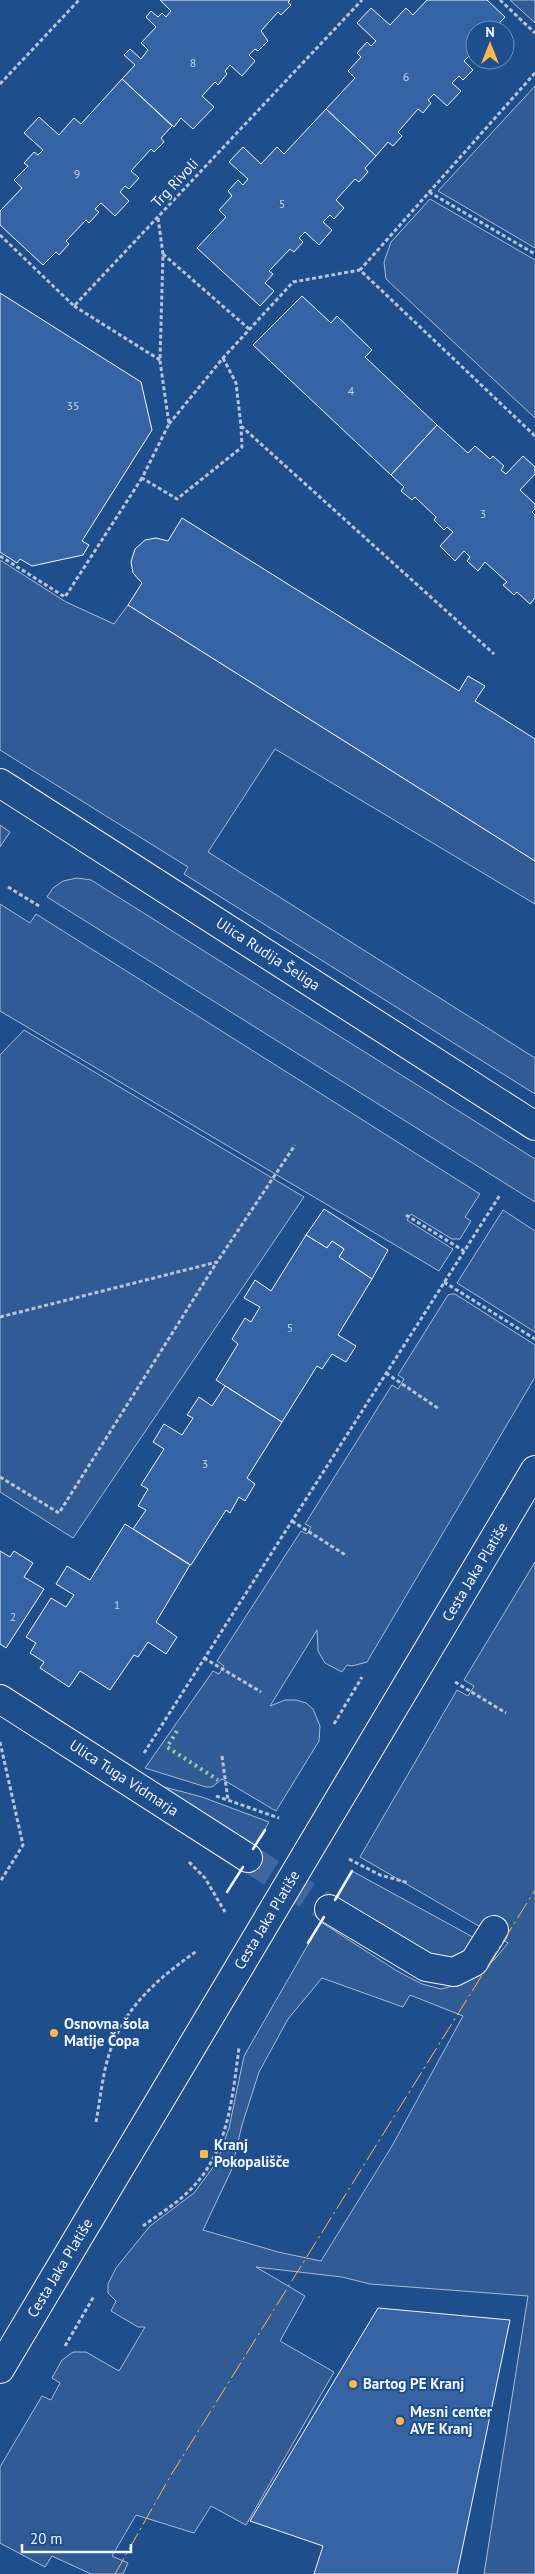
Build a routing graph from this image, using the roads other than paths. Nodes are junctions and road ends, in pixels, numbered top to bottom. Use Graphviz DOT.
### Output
graph roads {
  1 [pos="0,783"];
  2 [pos="535,1126"];
  3 [pos="535,1470"];
  4 [pos="0,1699"];
  5 [pos="248,1858"];
  6 [pos="330,1908"];
  7 [pos="494,1930"];
  8 [pos="0,2370"];
  1 -- 2 [label="street, Ulica Rudija Šeliga"];
  3 -- 8 [label="street, Cesta Jaka Platiše"];
  4 -- 5 [label="street, Ulica Tuga Vidmarja"];
  6 -- 7 [label="street"];
}
